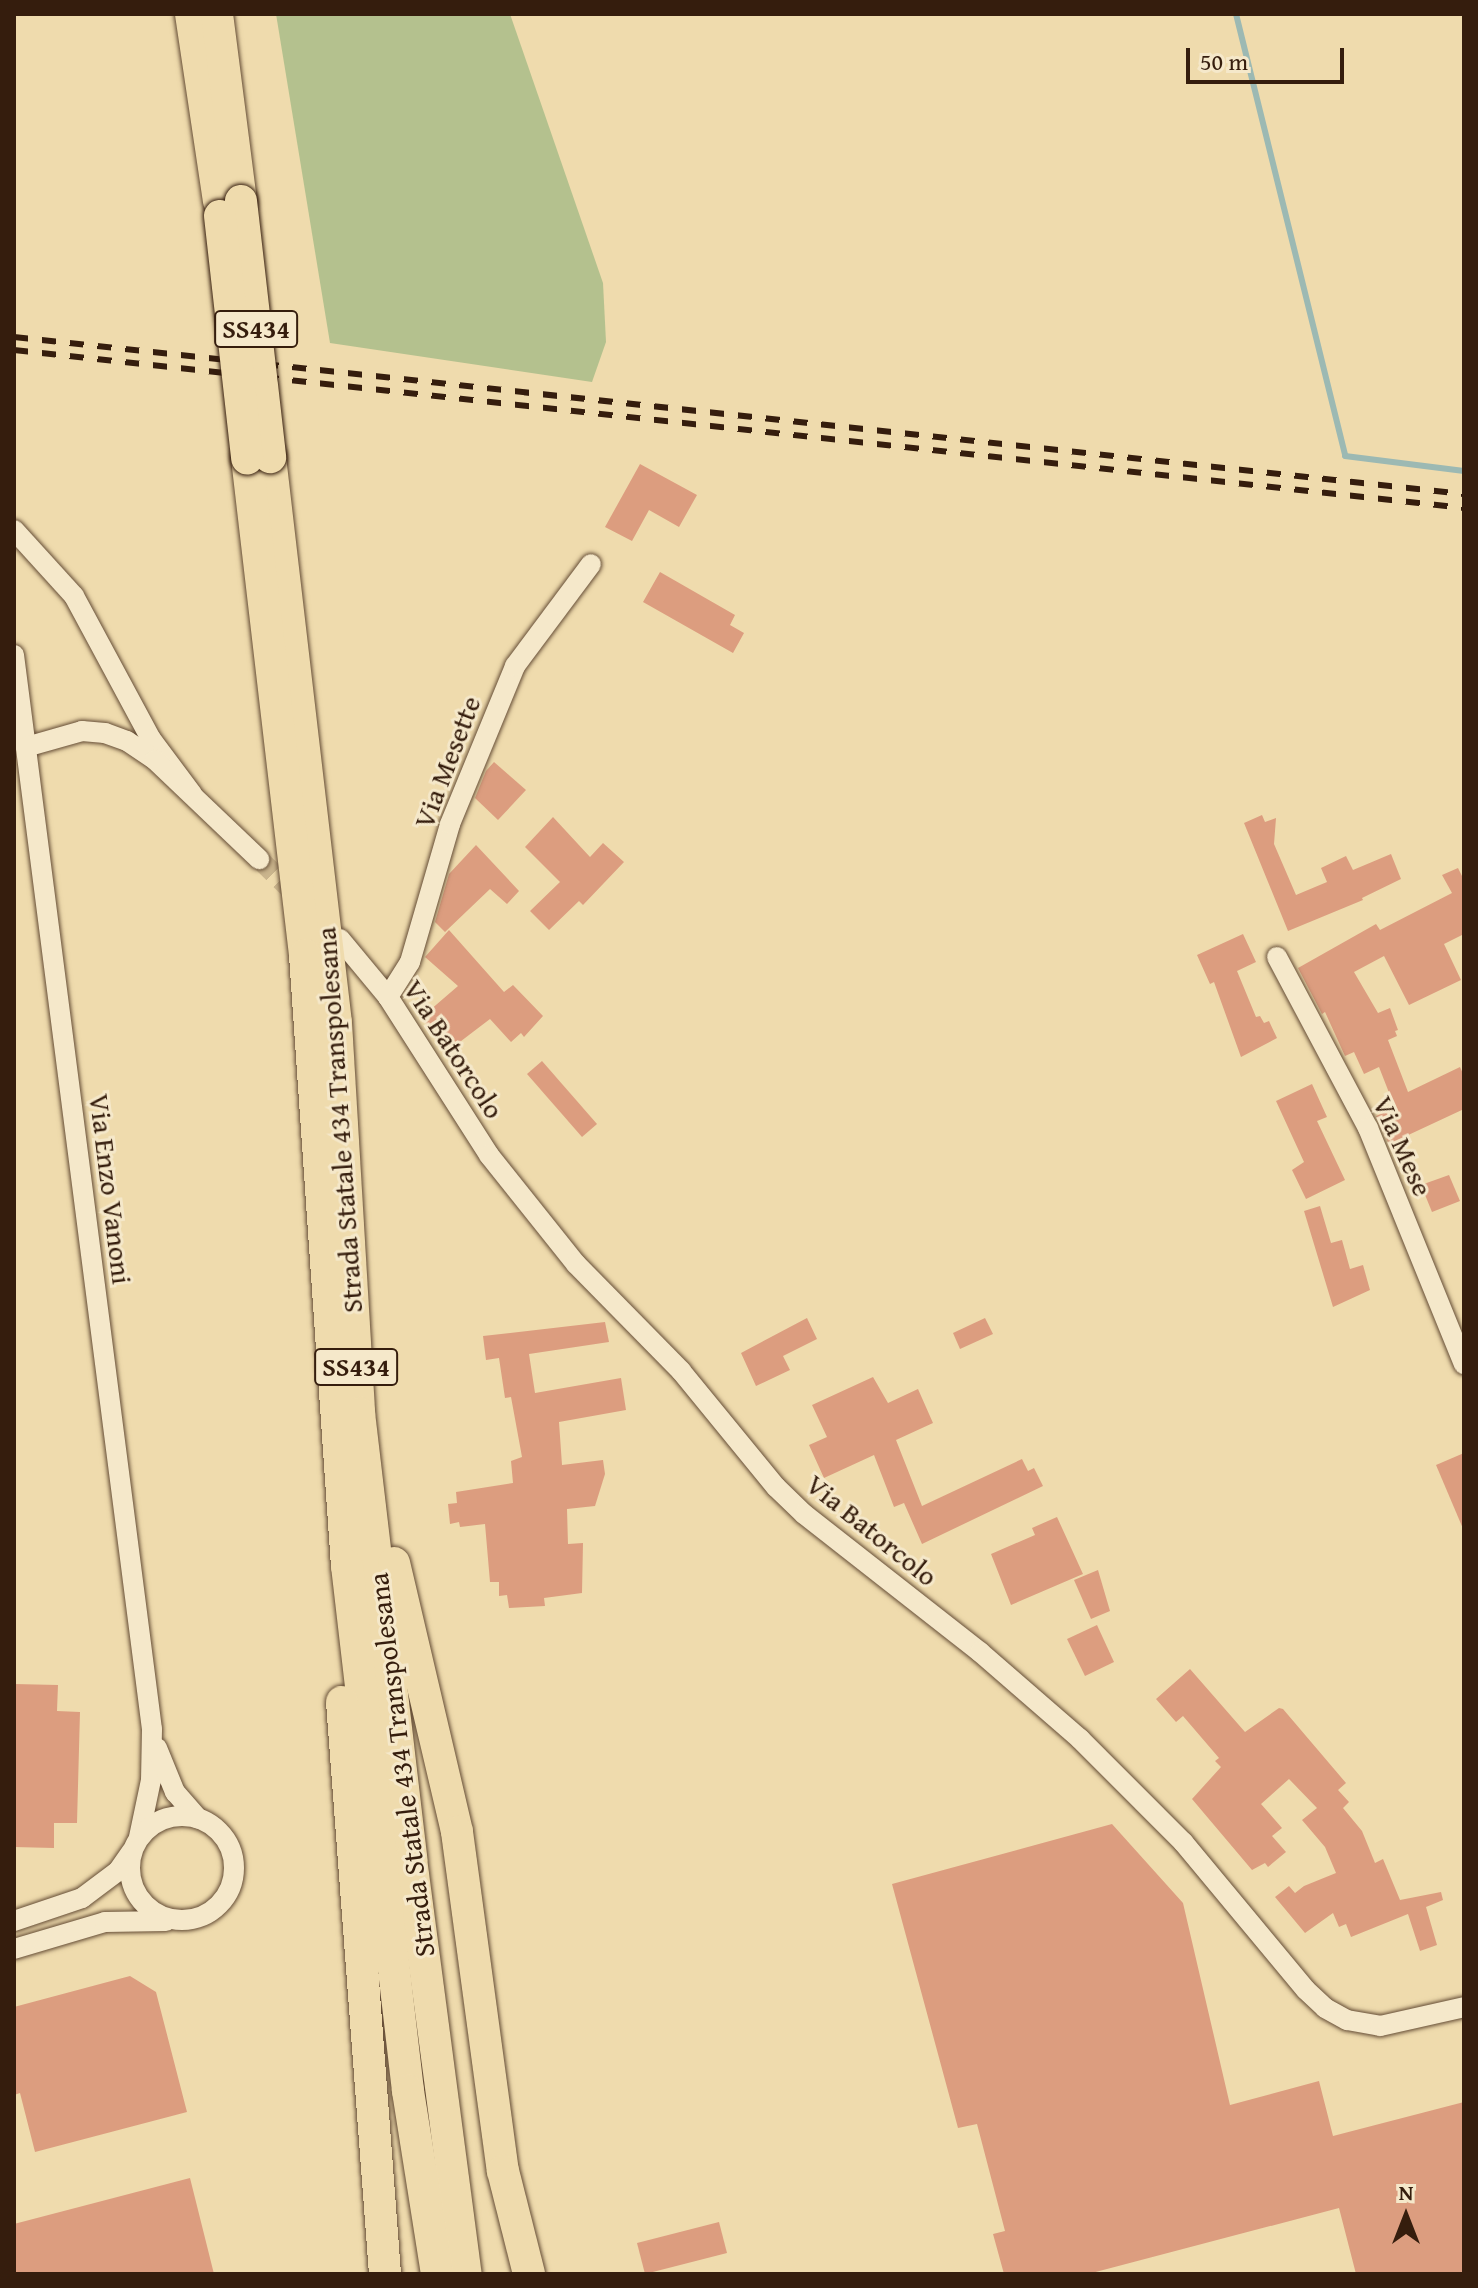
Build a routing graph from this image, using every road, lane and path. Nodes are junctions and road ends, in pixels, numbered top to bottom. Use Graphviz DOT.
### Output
graph roads {
  1 [pos="191,14"];
  2 [pos="217,14"];
  3 [pos="230,201"];
  4 [pos="259,457"];
  5 [pos="14,530"];
  6 [pos="591,564"];
  7 [pos="14,655"];
  8 [pos="26,747"];
  9 [pos="192,794"];
  10 [pos="259,859"];
  11 [pos="340,939"];
  12 [pos="1277,957"];
  13 [pos="388,997"];
  14 [pos="1464,1364"];
  15 [pos="359,1413"];
  16 [pos="347,1566"];
  17 [pos="152,1729"];
  18 [pos="198,1818"];
  19 [pos="135,1844"];
  20 [pos="174,1920"];
  21 [pos="14,1921"];
  22 [pos="14,1949"];
  23 [pos="1464,2007"];
  24 [pos="385,2274"];
  25 [pos="437,2274"];
  26 [pos="466,2274"];
  27 [pos="529,2274"];
  1 -- 3 [label="highway, Strada Statale 434 Transpolesana / SS434"];
  2 -- 3 [label="highway, Strada Statale 434 Transpolesana / SS434"];
  3 -- 4 [label="highway, Strada Statale 434 Transpolesana / SS434, bridge"];
  4 -- 15 [label="highway, Strada Statale 434 Transpolesana / SS434"];
  4 -- 16 [label="highway, Strada Statale 434 Transpolesana / SS434"];
  5 -- 9 [label="street"];
  6 -- 13 [label="street, Via Mesette"];
  7 -- 8 [label="street, Via Enzo Vanoni"];
  8 -- 9 [label="street"];
  8 -- 17 [label="street, Via Enzo Vanoni"];
  9 -- 10 [label="street"];
  11 -- 13 [label="street, Via Batorcolo"];
  12 -- 14 [label="street, Via Mese"];
  13 -- 23 [label="street, Via Batorcolo"];
  15 -- 26 [label="highway, Strada Statale 434 Transpolesana / SS434"];
  15 -- 27 [label="highway"];
  16 -- 24 [label="highway"];
  16 -- 25 [label="highway, Strada Statale 434 Transpolesana / SS434"];
  17 -- 18 [label="street, Via Enzo Vanoni"];
  17 -- 19 [label="street, Via Enzo Vanoni"];
  18 -- 19 [label="street"];
  18 -- 20 [label="street, Via Enzo Vanoni"];
  19 -- 20 [label="street, Via Enzo Vanoni"];
  19 -- 21 [label="street"];
  20 -- 22 [label="street, Via Enzo Vanoni"];
}
